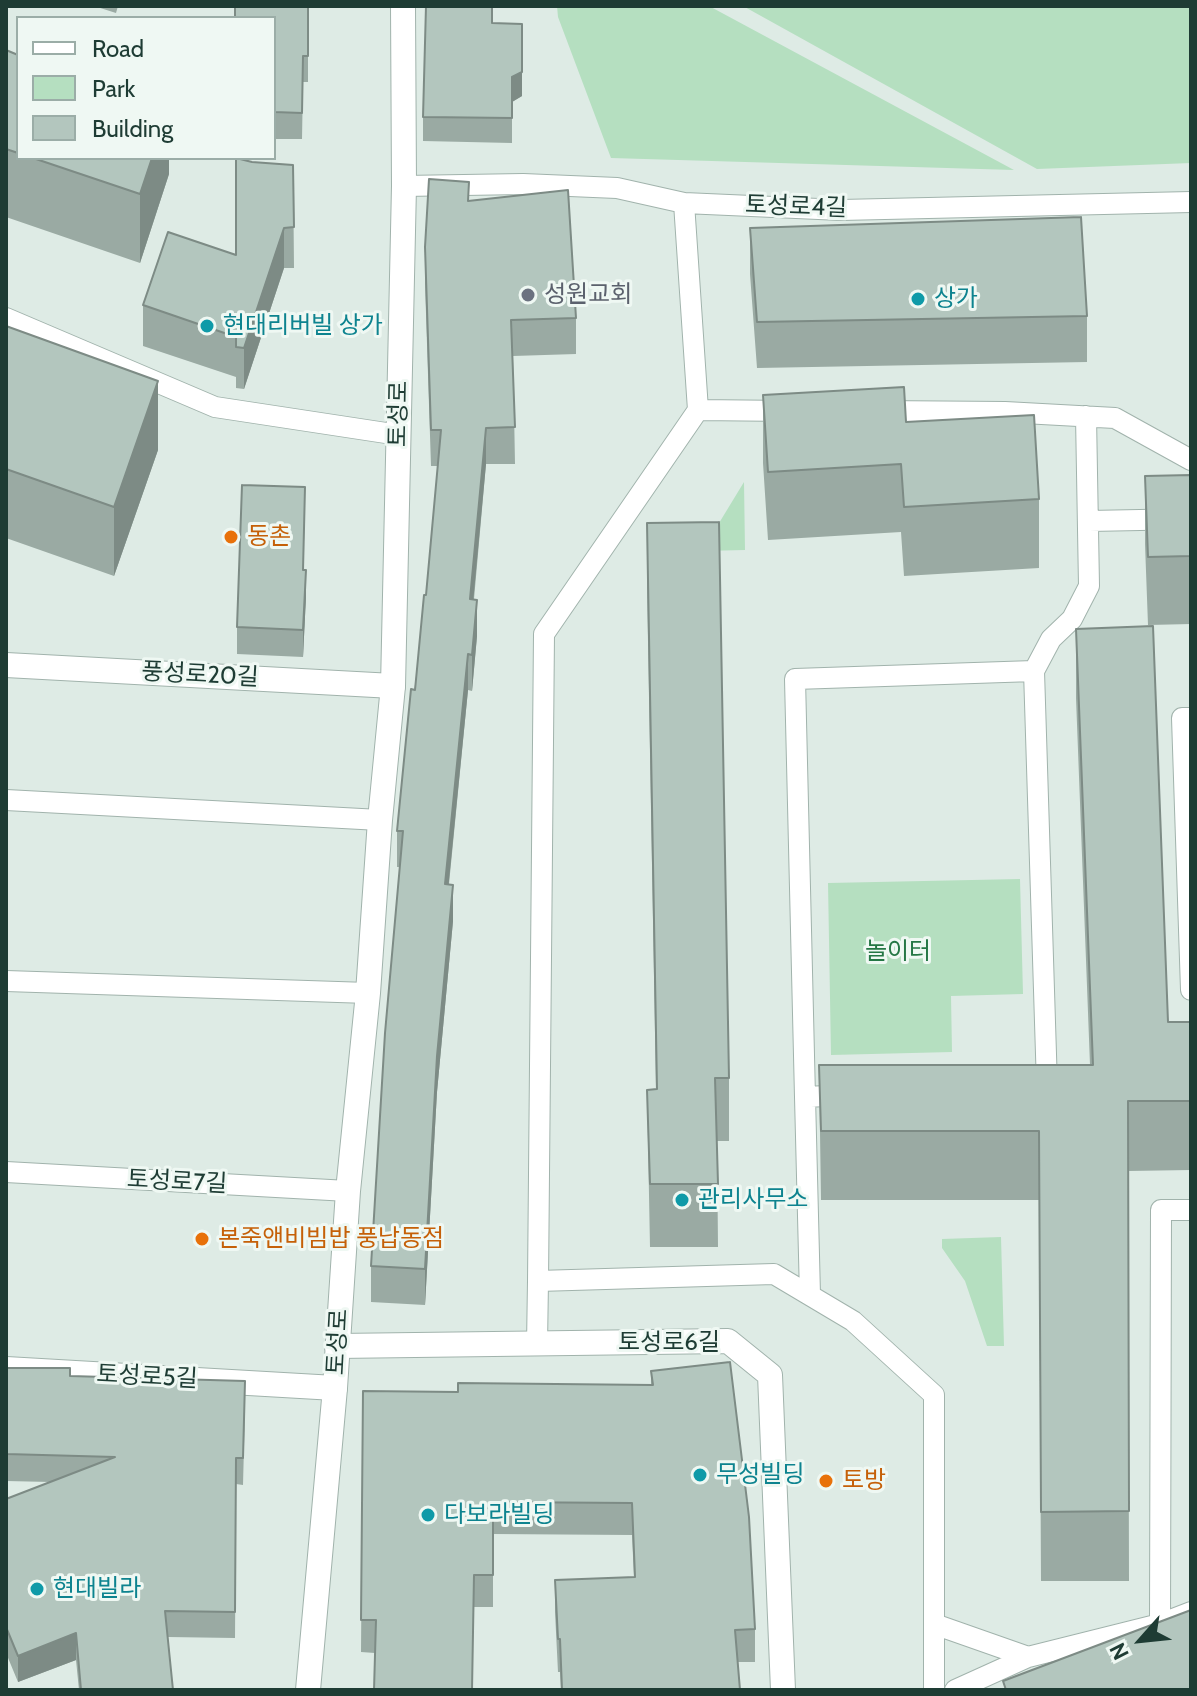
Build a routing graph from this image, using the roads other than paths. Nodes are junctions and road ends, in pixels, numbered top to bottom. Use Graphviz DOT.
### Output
graph roads {
  1 [pos="403,6"];
  2 [pos="404,186"];
  3 [pos="1191,202"];
  4 [pos="684,203"];
  5 [pos="6,318"];
  6 [pos="698,410"];
  7 [pos="805,411"];
  8 [pos="851,411"];
  9 [pos="1086,416"];
  10 [pos="399,435"];
  11 [pos="1191,460"];
  12 [pos="1191,519"];
  13 [pos="1089,521"];
  14 [pos="6,665"];
  15 [pos="1034,671"];
  16 [pos="393,686"];
  17 [pos="1191,718"];
  18 [pos="6,800"];
  19 [pos="380,820"];
  20 [pos="6,981"];
  21 [pos="1191,990"];
  22 [pos="368,993"];
  23 [pos="805,1097"];
  24 [pos="6,1172"];
  25 [pos="348,1191"];
  26 [pos="1191,1210"];
  27 [pos="538,1281"];
  28 [pos="810,1295"];
  29 [pos="537,1345"];
  30 [pos="337,1346"];
  31 [pos="6,1369"];
  32 [pos="335,1388"];
  33 [pos="1191,1612"];
  34 [pos="934,1624"];
  35 [pos="1160,1624"];
  36 [pos="1028,1657"];
  37 [pos="308,1690"];
  38 [pos="783,1690"];
  39 [pos="934,1690"];
  40 [pos="955,1690"];
  1 -- 2 [label="street, 토성로"];
  2 -- 4 [label="lane, 토성로4길"];
  2 -- 10 [label="street, 토성로"];
  3 -- 4 [label="lane, 토성로4길"];
  4 -- 6 [label="lane"];
  5 -- 10 [label="lane"];
  6 -- 7 [label="lane"];
  6 -- 27 [label="lane"];
  8 -- 9 [label="lane"];
  9 -- 11 [label="lane"];
  9 -- 13 [label="lane"];
  10 -- 16 [label="street, 토성로"];
  12 -- 13 [label="lane"];
  13 -- 15 [label="lane"];
  14 -- 16 [label="street, 풍성로20길"];
  15 -- 23 [label="lane"];
  15 -- 23 [label="lane"];
  16 -- 19 [label="street, 토성로"];
  17 -- 21 [label="lane"];
  18 -- 19 [label="lane"];
  19 -- 22 [label="street, 토성로"];
  20 -- 22 [label="lane"];
  22 -- 25 [label="street, 토성로"];
  23 -- 28 [label="lane"];
  24 -- 25 [label="lane, 토성로7길"];
  25 -- 30 [label="street, 토성로"];
  26 -- 35 [label="lane"];
  27 -- 28 [label="lane"];
  27 -- 29 [label="lane"];
  28 -- 34 [label="lane"];
  29 -- 30 [label="street, 토성로6길"];
  29 -- 38 [label="street, 토성로6길"];
  30 -- 32 [label="street, 토성로"];
  31 -- 32 [label="street, 토성로5길"];
  32 -- 37 [label="street, 토성로"];
  33 -- 35 [label="lane"];
  34 -- 36 [label="lane"];
  34 -- 39 [label="lane"];
  35 -- 36 [label="lane"];
  36 -- 40 [label="lane"];
}
